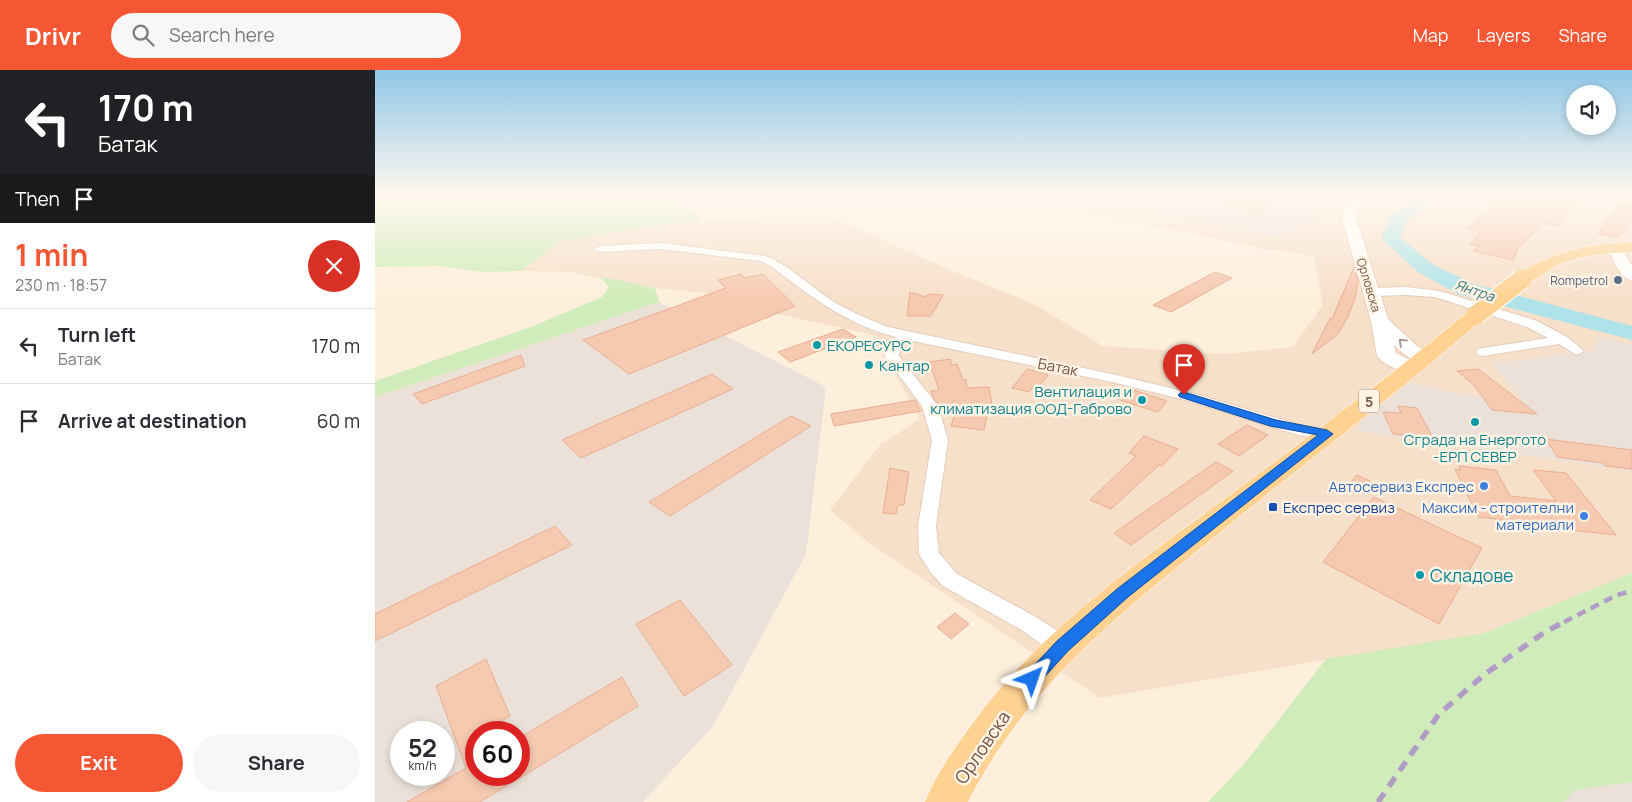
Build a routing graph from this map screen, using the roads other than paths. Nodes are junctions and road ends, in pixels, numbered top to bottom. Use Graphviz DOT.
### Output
graph roads {
  1 [pos="1353,230"];
  2 [pos="1624,247"];
  3 [pos="599,249"];
  4 [pos="1632,276"];
  5 [pos="1372,292"];
  6 [pos="904,336"];
  7 [pos="1562,340"];
  8 [pos="1577,351"];
  9 [pos="1483,352"];
  10 [pos="1419,363"];
  11 [pos="1327,434"];
  12 [pos="1062,646"];
  13 [pos="945,802"];
  1 -- 5 [label="street, Орловска"];
  2 -- 4 [label="street"];
  2 -- 10 [label="main road, 5, bridge"];
  3 -- 6 [label="street, Батак"];
  5 -- 7 [label="street"];
  5 -- 10 [label="street, Орловска"];
  6 -- 11 [label="street, Батак"];
  6 -- 12 [label="street"];
  7 -- 8 [label="street"];
  7 -- 9 [label="street"];
  10 -- 11 [label="main road, Орловска / 5"];
  11 -- 12 [label="main road, Орловска / 5"];
  12 -- 13 [label="main road, Орловска / 5"];
}
